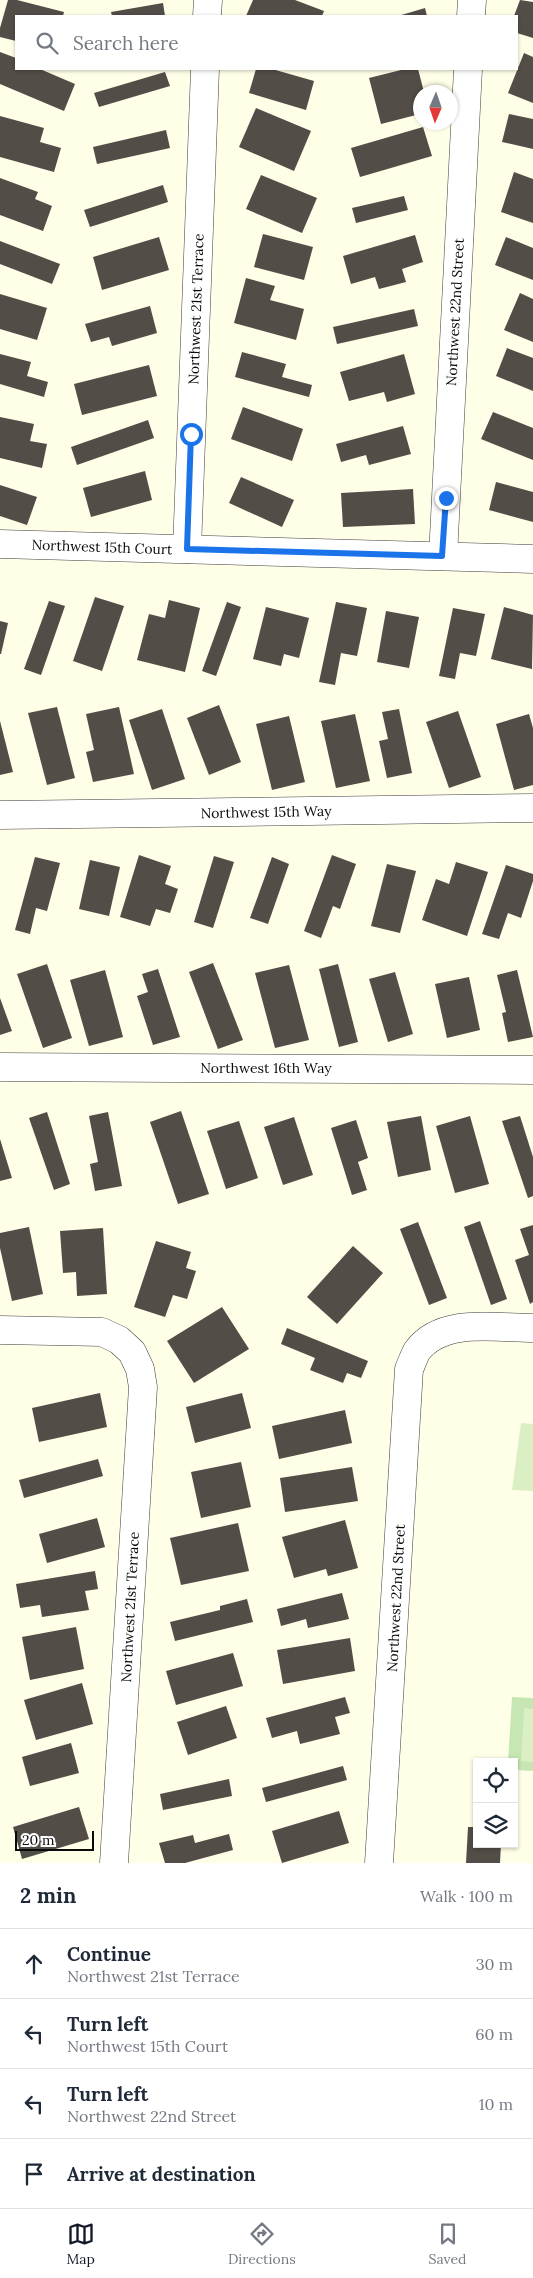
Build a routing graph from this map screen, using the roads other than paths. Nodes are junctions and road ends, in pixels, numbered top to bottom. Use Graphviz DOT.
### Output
graph roads {
  1 [pos="208,0"];
  2 [pos="472,0"];
  3 [pos="207,15"];
  4 [pos="471,15"];
  5 [pos="205,70"];
  6 [pos="468,70"];
  7 [pos="0,544"];
  8 [pos="187,549"];
  9 [pos="442,556"];
  10 [pos="533,559"];
  11 [pos="533,808"];
  12 [pos="0,815"];
  13 [pos="0,1067"];
  14 [pos="533,1070"];
  15 [pos="533,1328"];
  16 [pos="0,1330"];
  17 [pos="114,1863"];
  18 [pos="380,1863"];
  1 -- 3 [label="street"];
  2 -- 4 [label="street"];
  5 -- 8 [label="street, Northwest 21st Terrace"];
  6 -- 9 [label="street, Northwest 22nd Street"];
  7 -- 8 [label="street, Northwest 15th Court"];
  8 -- 9 [label="street, Northwest 15th Court"];
  9 -- 10 [label="street, Northwest 15th Court"];
  11 -- 12 [label="street, Northwest 15th Way"];
  13 -- 14 [label="street, Northwest 16th Way"];
  15 -- 18 [label="street, Northwest 22nd Street"];
  16 -- 17 [label="street, Northwest 21st Terrace"];
}
